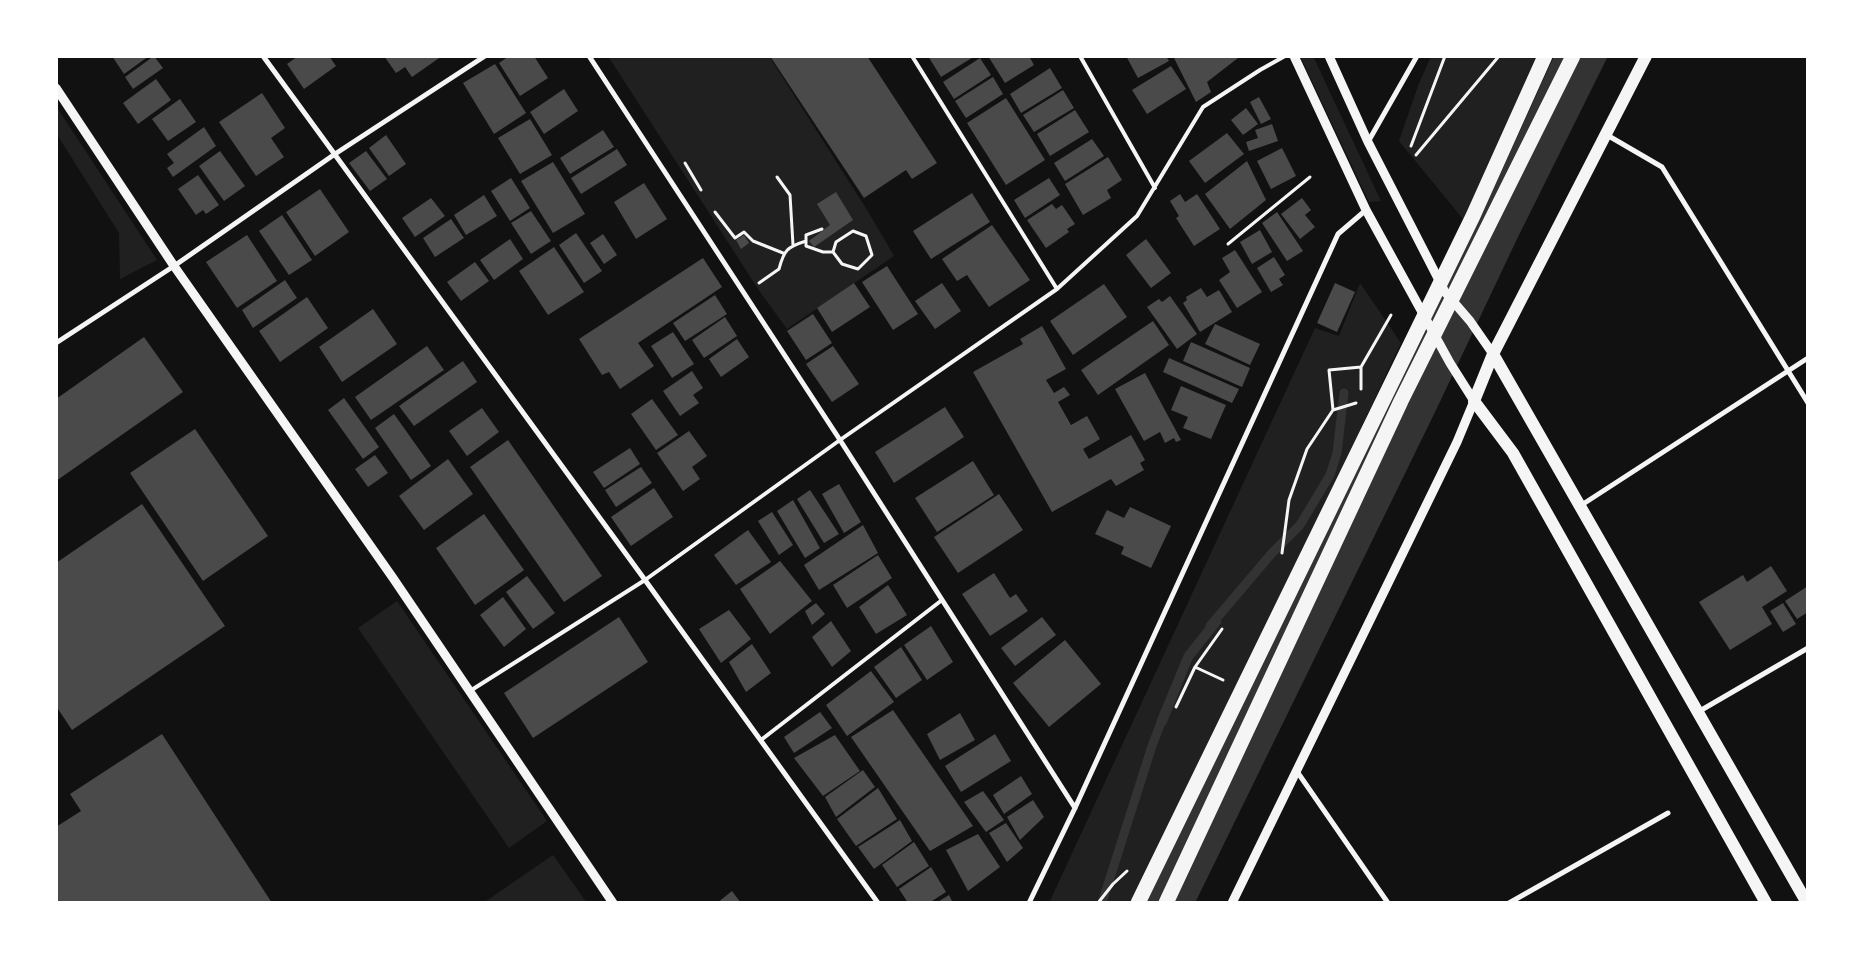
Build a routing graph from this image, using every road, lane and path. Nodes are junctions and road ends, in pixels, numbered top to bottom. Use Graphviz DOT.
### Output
graph roads {
  1 [pos="262,56"];
  2 [pos="485,56"];
  3 [pos="589,56"];
  4 [pos="912,56"];
  5 [pos="1080,56"];
  6 [pos="1285,56"];
  7 [pos="1294,56"];
  8 [pos="1329,56"];
  9 [pos="1417,56"];
  10 [pos="1445,56"];
  11 [pos="1499,56"];
  12 [pos="1545,56"];
  13 [pos="1573,56"];
  14 [pos="1646,56"];
  15 [pos="56,88"];
  16 [pos="1607,135"];
  17 [pos="1368,142"];
  18 [pos="1411,146"];
  19 [pos="335,154"];
  20 [pos="1416,155"];
  21 [pos="685,163"];
  22 [pos="777,177"];
  23 [pos="1310,177"];
  24 [pos="1155,188"];
  25 [pos="703,194"];
  26 [pos="712,209"];
  27 [pos="1366,210"];
  28 [pos="822,229"];
  29 [pos="806,241"];
  30 [pos="1228,244"];
  31 [pos="793,245"];
  32 [pos="834,252"];
  33 [pos="783,253"];
  34 [pos="174,266"];
  35 [pos="752,288"];
  36 [pos="1058,289"];
  37 [pos="1391,315"];
  38 [pos="56,343"];
  39 [pos="1493,354"];
  40 [pos="1808,358"];
  41 [pos="1361,367"];
  42 [pos="1788,371"];
  43 [pos="1362,393"];
  44 [pos="1474,400"];
  45 [pos="1362,402"];
  46 [pos="1808,403"];
  47 [pos="1332,410"];
  48 [pos="840,440"];
  49 [pos="1580,506"];
  50 [pos="1281,560"];
  51 [pos="646,580"];
  52 [pos="942,600"];
  53 [pos="1222,629"];
  54 [pos="1808,648"];
  55 [pos="1195,667"];
  56 [pos="1225,682"];
  57 [pos="470,691"];
  58 [pos="1176,707"];
  59 [pos="1698,712"];
  60 [pos="761,740"];
  61 [pos="1296,770"];
  62 [pos="1075,808"];
  63 [pos="1668,813"];
  64 [pos="1111,886"];
  65 [pos="613,903"];
  66 [pos="878,903"];
  67 [pos="1029,903"];
  68 [pos="1098,903"];
  69 [pos="1138,903"];
  70 [pos="1166,903"];
  71 [pos="1232,903"];
  72 [pos="1388,903"];
  73 [pos="1509,903"];
  74 [pos="1766,903"];
  75 [pos="1807,903"];
  1 -- 19 [label="street"];
  2 -- 19 [label="street"];
  3 -- 48 [label="street"];
  4 -- 36 [label="lane"];
  5 -- 24 [label="lane"];
  6 -- 24 [label="lane"];
  7 -- 27 [label="street"];
  8 -- 17 [label="street"];
  9 -- 17 [label="street"];
  10 -- 18 [label="path"];
  11 -- 20 [label="path"];
  12 -- 69 [label="highway"];
  13 -- 70 [label="highway"];
  14 -- 16 [label="main road"];
  15 -- 34 [label="street"];
  16 -- 39 [label="main road"];
  16 -- 42 [label="street"];
  17 -- 39 [label="street"];
  19 -- 34 [label="street"];
  19 -- 51 [label="street"];
  21 -- 25 [label="path"];
  22 -- 31 [label="path"];
  23 -- 30 [label="path"];
  24 -- 36 [label="lane"];
  26 -- 33 [label="path"];
  27 -- 44 [label="street"];
  27 -- 62 [label="street"];
  28 -- 29 [label="path"];
  29 -- 31 [label="path"];
  29 -- 32 [label="path"];
  31 -- 33 [label="path"];
  32 -- 32 [label="path"];
  33 -- 35 [label="path"];
  34 -- 38 [label="street"];
  34 -- 57 [label="street"];
  36 -- 48 [label="lane"];
  37 -- 41 [label="path"];
  39 -- 44 [label="main road"];
  39 -- 49 [label="main road"];
  40 -- 42 [label="street"];
  41 -- 43 [label="path"];
  41 -- 47 [label="path"];
  42 -- 46 [label="street"];
  42 -- 49 [label="street"];
  44 -- 61 [label="street"];
  44 -- 74 [label="main road"];
  45 -- 47 [label="path"];
  47 -- 50 [label="path"];
  48 -- 51 [label="lane"];
  48 -- 52 [label="street"];
  49 -- 59 [label="main road"];
  51 -- 57 [label="lane"];
  51 -- 60 [label="street"];
  52 -- 60 [label="lane"];
  52 -- 62 [label="street"];
  53 -- 55 [label="path"];
  54 -- 59 [label="street"];
  55 -- 56 [label="path"];
  55 -- 58 [label="path"];
  57 -- 65 [label="street"];
  59 -- 75 [label="main road"];
  60 -- 66 [label="street"];
  61 -- 71 [label="street"];
  61 -- 72 [label="street"];
  62 -- 67 [label="street"];
  63 -- 73 [label="street"];
  64 -- 68 [label="path"];
}
